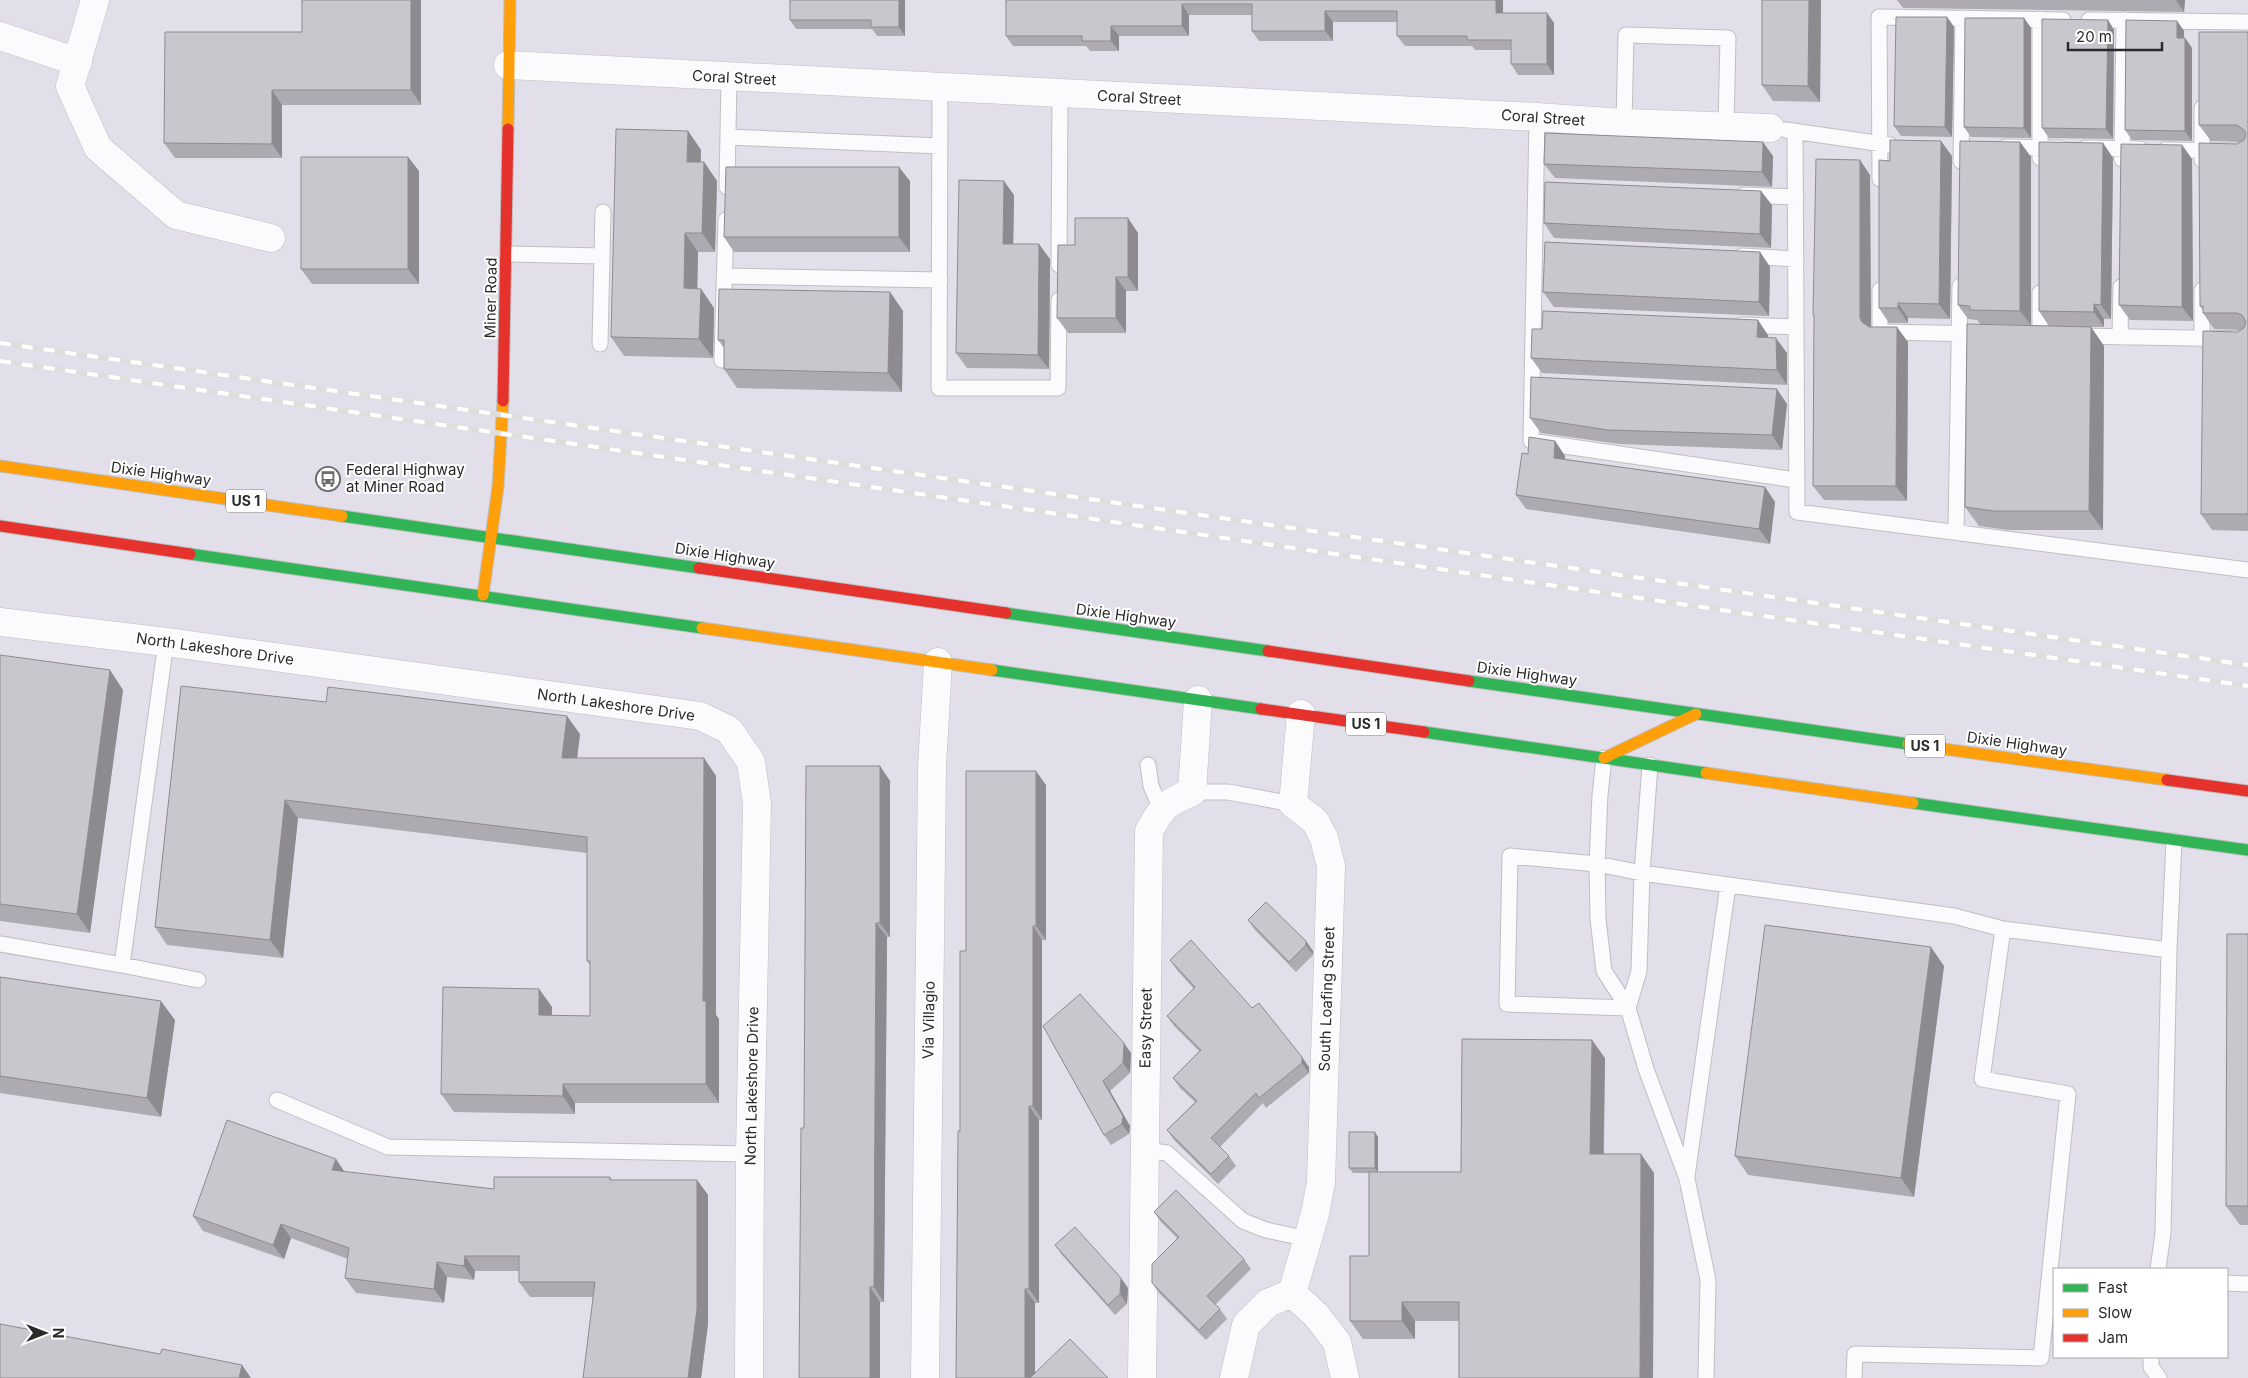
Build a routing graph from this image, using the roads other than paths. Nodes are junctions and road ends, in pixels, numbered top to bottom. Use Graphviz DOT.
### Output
graph roads {
  1 [pos="95,0"];
  2 [pos="510,0"];
  3 [pos="1963,18"];
  4 [pos="2040,19"];
  5 [pos="2124,20"];
  6 [pos="2201,21"];
  7 [pos="2248,22"];
  8 [pos="0,36"];
  9 [pos="2202,41"];
  10 [pos="78,62"];
  11 [pos="508,66"];
  12 [pos="729,78"];
  13 [pos="940,88"];
  14 [pos="2202,91"];
  15 [pos="1060,94"];
  16 [pos="1536,117"];
  17 [pos="1624,123"];
  18 [pos="1726,126"];
  19 [pos="1783,130"];
  20 [pos="728,137"];
  21 [pos="1880,145"];
  22 [pos="1907,145"];
  23 [pos="940,146"];
  24 [pos="1943,146"];
  25 [pos="1966,146"];
  26 [pos="1991,147"];
  27 [pos="2040,148"];
  28 [pos="2122,149"];
  29 [pos="2202,150"];
  30 [pos="2248,151"];
  31 [pos="2202,170"];
  32 [pos="1961,176"];
  33 [pos="2040,177"];
  34 [pos="2122,179"];
  35 [pos="1536,187"];
  36 [pos="1555,188"];
  37 [pos="1728,194"];
  38 [pos="1880,194"];
  39 [pos="1796,197"];
  40 [pos="603,212"];
  41 [pos="271,238"];
  42 [pos="1534,246"];
  43 [pos="1554,247"];
  44 [pos="507,254"];
  45 [pos="602,256"];
  46 [pos="1728,256"];
  47 [pos="1796,259"];
  48 [pos="2121,268"];
  49 [pos="1880,273"];
  50 [pos="1960,275"];
  51 [pos="724,276"];
  52 [pos="2040,276"];
  53 [pos="2202,279"];
  54 [pos="940,280"];
  55 [pos="1533,315"];
  56 [pos="1553,316"];
  57 [pos="1728,324"];
  58 [pos="1796,327"];
  59 [pos="1959,334"];
  60 [pos="2004,335"];
  61 [pos="2022,335"];
  62 [pos="2040,335"];
  63 [pos="2120,337"];
  64 [pos="2202,338"];
  65 [pos="2248,339"];
  66 [pos="600,344"];
  67 [pos="722,360"];
  68 [pos="1532,382"];
  69 [pos="1551,383"];
  70 [pos="0,466"];
  71 [pos="1796,480"];
  72 [pos="0,526"];
  73 [pos="1956,532"];
  74 [pos="491,536"];
  75 [pos="2248,570"];
  76 [pos="483,595"];
  77 [pos="0,622"];
  78 [pos="166,642"];
  79 [pos="938,662"];
  80 [pos="1198,700"];
  81 [pos="1301,714"];
  82 [pos="1696,714"];
  83 [pos="1604,758"];
  84 [pos="1148,765"];
  85 [pos="1650,765"];
  86 [pos="2248,791"];
  87 [pos="1192,792"];
  88 [pos="1293,804"];
  89 [pos="1161,810"];
  90 [pos="2174,841"];
  91 [pos="2248,850"];
  92 [pos="1597,864"];
  93 [pos="1642,872"];
  94 [pos="1728,885"];
  95 [pos="2003,930"];
  96 [pos="0,944"];
  97 [pos="2169,950"];
  98 [pos="122,965"];
  99 [pos="198,980"];
  100 [pos="1628,1008"];
  101 [pos="277,1100"];
  102 [pos="1145,1150"];
  103 [pos="750,1154"];
  104 [pos="1686,1179"];
  105 [pos="1308,1239"];
  106 [pos="2158,1268"];
  107 [pos="2228,1283"];
  108 [pos="2248,1284"];
  109 [pos="1292,1293"];
  110 [pos="2151,1358"];
  111 [pos="749,1378"];
  112 [pos="925,1378"];
  113 [pos="1142,1378"];
  114 [pos="1234,1378"];
  115 [pos="1345,1378"];
  116 [pos="1706,1378"];
  117 [pos="1854,1378"];
  118 [pos="2159,1378"];
  1 -- 10 [label="street"];
  2 -- 11 [label="main road, Miner Road"];
  3 -- 4 [label="lane"];
  3 -- 21 [label="lane"];
  3 -- 25 [label="lane"];
  4 -- 5 [label="lane"];
  4 -- 27 [label="lane"];
  5 -- 6 [label="lane"];
  5 -- 28 [label="lane"];
  6 -- 7 [label="lane"];
  6 -- 9 [label="lane"];
  8 -- 10 [label="street"];
  10 -- 41 [label="street"];
  11 -- 12 [label="street, Coral Street"];
  11 -- 44 [label="main road, Miner Road"];
  12 -- 13 [label="street, Coral Street"];
  12 -- 20 [label="lane"];
  13 -- 15 [label="street, Coral Street"];
  13 -- 23 [label="lane"];
  14 -- 29 [label="lane"];
  15 -- 16 [label="street, Coral Street"];
  15 -- 54 [label="lane"];
  16 -- 17 [label="street, Coral Street"];
  16 -- 35 [label="lane"];
  17 -- 18 [label="street, Coral Street"];
  17 -- 18 [label="lane"];
  18 -- 19 [label="street, Coral Street"];
  19 -- 21 [label="lane"];
  19 -- 39 [label="lane"];
  20 -- 23 [label="lane"];
  20 -- 51 [label="lane"];
  21 -- 22 [label="lane"];
  21 -- 38 [label="lane"];
  23 -- 54 [label="lane"];
  24 -- 25 [label="lane"];
  25 -- 32 [label="lane"];
  26 -- 27 [label="lane"];
  27 -- 28 [label="lane"];
  27 -- 33 [label="lane"];
  28 -- 29 [label="lane"];
  28 -- 34 [label="lane"];
  29 -- 30 [label="lane"];
  29 -- 31 [label="lane"];
  35 -- 36 [label="lane"];
  35 -- 42 [label="lane"];
  37 -- 39 [label="lane"];
  39 -- 47 [label="lane"];
  40 -- 45 [label="lane"];
  42 -- 43 [label="lane"];
  42 -- 55 [label="lane"];
  44 -- 45 [label="lane"];
  44 -- 74 [label="main road, Miner Road"];
  45 -- 66 [label="lane"];
  46 -- 47 [label="lane"];
  47 -- 58 [label="lane"];
  48 -- 63 [label="lane"];
  49 -- 59 [label="lane"];
  50 -- 59 [label="lane"];
  51 -- 54 [label="lane"];
  51 -- 67 [label="lane"];
  52 -- 62 [label="lane"];
  53 -- 64 [label="lane"];
  55 -- 56 [label="lane"];
  55 -- 68 [label="lane"];
  57 -- 58 [label="lane"];
  58 -- 71 [label="lane"];
  59 -- 60 [label="lane"];
  59 -- 73 [label="lane"];
  61 -- 62 [label="lane"];
  62 -- 63 [label="lane"];
  63 -- 64 [label="lane"];
  64 -- 65 [label="lane"];
  68 -- 69 [label="lane"];
  68 -- 71 [label="lane"];
  70 -- 74 [label="main road, Dixie Highway / US 1"];
  71 -- 73 [label="lane"];
  72 -- 76 [label="main road, US 1"];
  73 -- 75 [label="lane"];
  74 -- 76 [label="main road, Miner Road"];
  74 -- 82 [label="main road, Dixie Highway / US 1"];
  76 -- 79 [label="main road, US 1"];
  77 -- 78 [label="street, North Lakeshore Drive"];
  78 -- 98 [label="lane"];
  78 -- 103 [label="street, North Lakeshore Drive"];
  79 -- 80 [label="main road, US 1"];
  79 -- 112 [label="street, Via Villagio"];
  80 -- 81 [label="main road, US 1"];
  80 -- 87 [label="street"];
  81 -- 83 [label="main road, US 1"];
  81 -- 88 [label="street"];
  82 -- 83 [label="main road"];
  82 -- 86 [label="main road, Dixie Highway / US 1"];
  83 -- 85 [label="main road, US 1"];
  83 -- 92 [label="lane"];
  84 -- 89 [label="lane"];
  85 -- 90 [label="main road, US 1"];
  85 -- 93 [label="lane"];
  87 -- 88 [label="lane"];
  87 -- 89 [label="street, Easy Street"];
  88 -- 105 [label="street, South Loafing Street"];
  89 -- 102 [label="street, Easy Street"];
  90 -- 91 [label="main road, US 1"];
  90 -- 97 [label="lane"];
  92 -- 93 [label="lane"];
  92 -- 100 [label="lane"];
  92 -- 100 [label="lane"];
  93 -- 94 [label="lane"];
  93 -- 100 [label="lane"];
  94 -- 95 [label="lane"];
  94 -- 104 [label="lane"];
  95 -- 97 [label="lane"];
  95 -- 117 [label="lane"];
  96 -- 98 [label="lane"];
  97 -- 106 [label="lane"];
  98 -- 99 [label="lane"];
  100 -- 104 [label="lane"];
  101 -- 103 [label="lane"];
  102 -- 105 [label="lane"];
  102 -- 113 [label="street, Easy Street"];
  103 -- 111 [label="street, North Lakeshore Drive"];
  104 -- 116 [label="lane"];
  105 -- 109 [label="street, South Loafing Street"];
  107 -- 108 [label="lane"];
  109 -- 114 [label="street"];
  109 -- 115 [label="street"];
  110 -- 118 [label="lane"];
}
